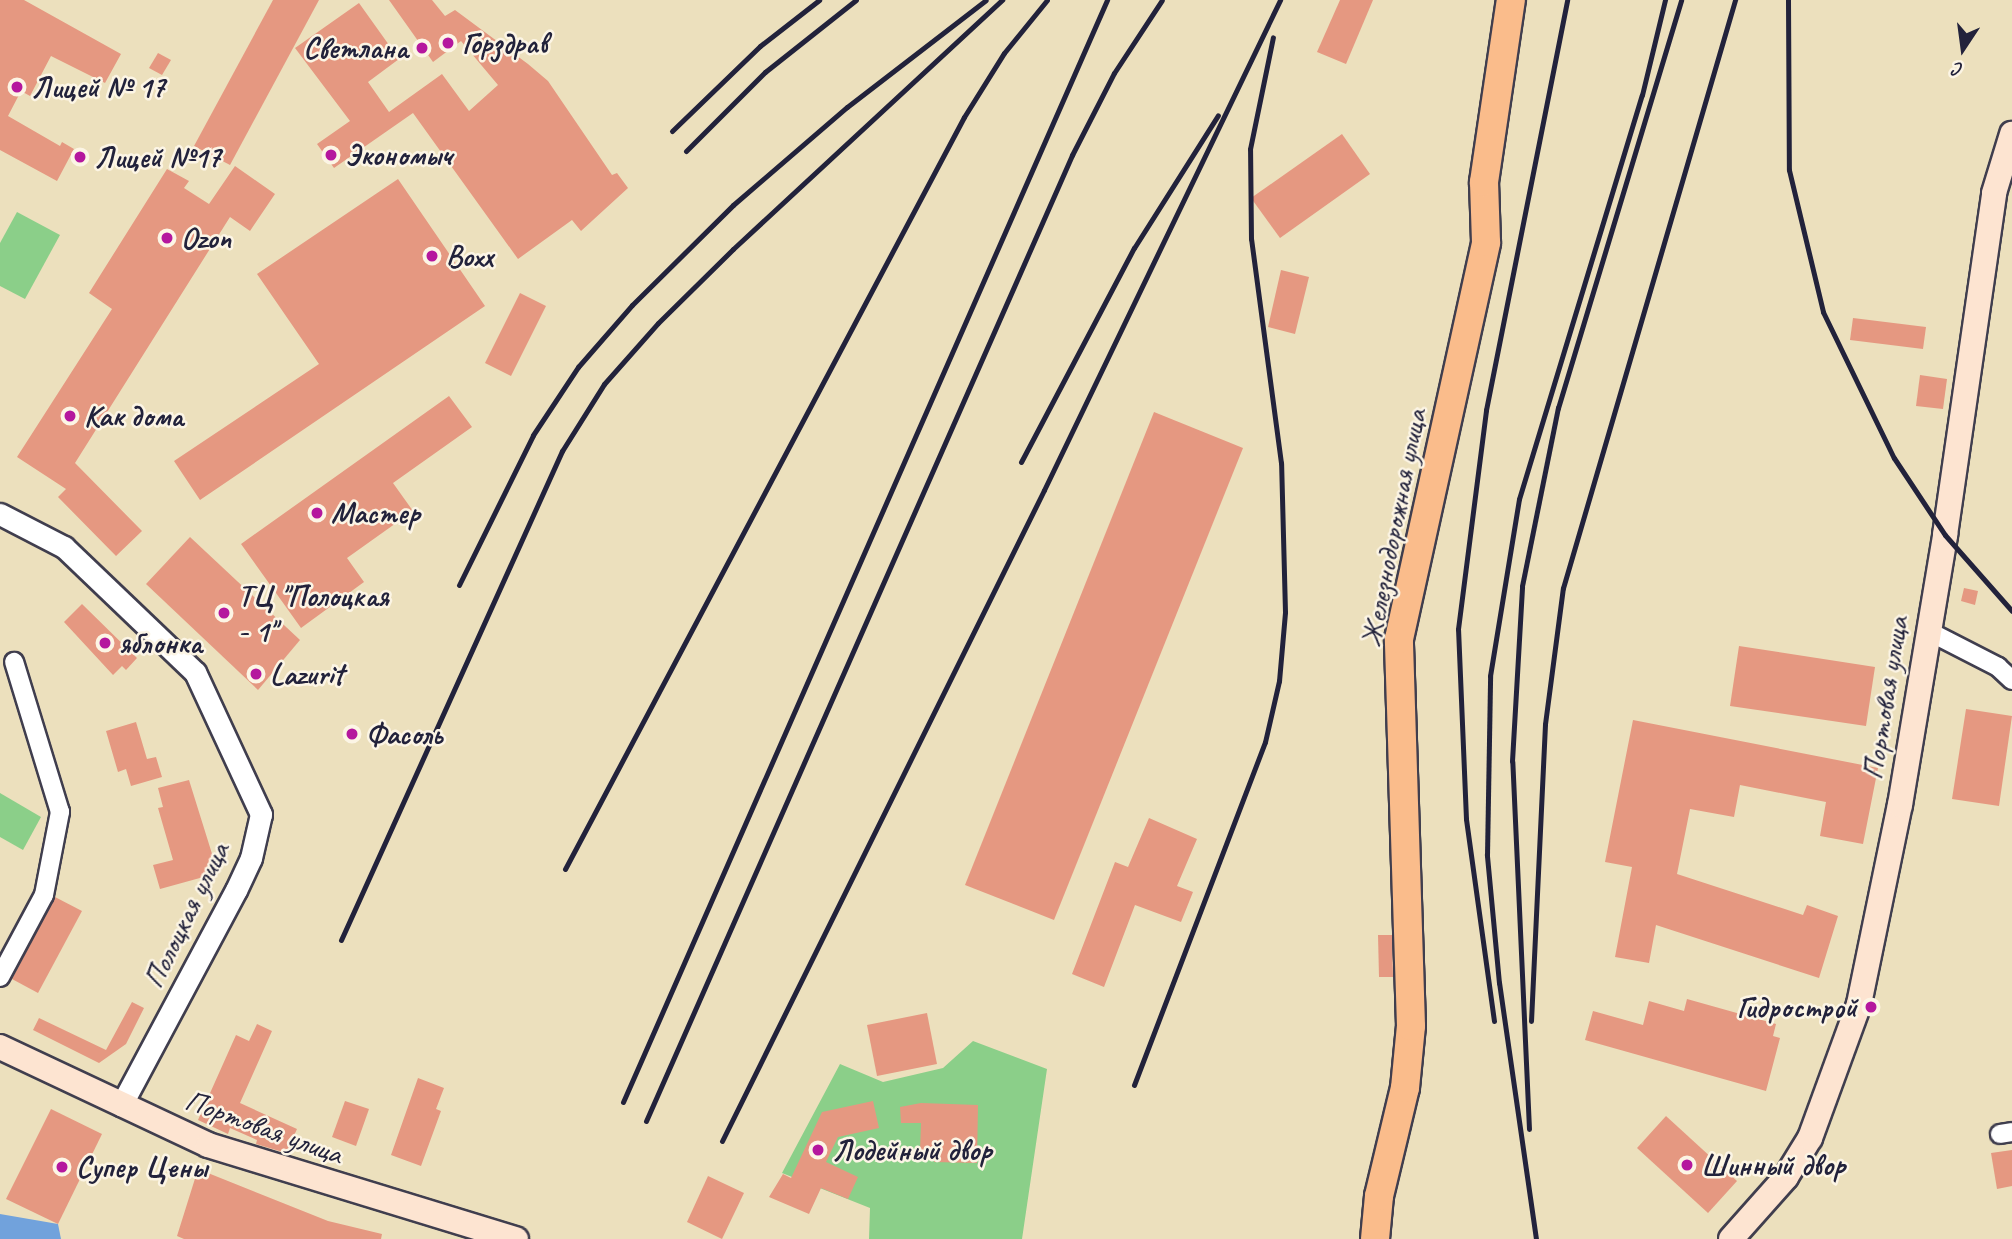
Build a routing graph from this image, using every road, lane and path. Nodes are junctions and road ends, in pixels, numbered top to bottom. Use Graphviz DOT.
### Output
graph roads {
  1 [pos="1511,0"];
  2 [pos="2012,134"];
  3 [pos="0,514"];
  4 [pos="1928,631"];
  5 [pos="13,662"];
  6 [pos="2012,680"];
  7 [pos="0,977"];
  8 [pos="0,1047"];
  9 [pos="121,1105"];
  10 [pos="516,1239"];
  11 [pos="1374,1239"];
  12 [pos="1731,1239"];
  1 -- 11 [label="main road, Железнодорожная улица"];
  2 -- 4 [label="main road, Портовая улица"];
  3 -- 9 [label="street, Полоцкая улица"];
  4 -- 6 [label="street"];
  4 -- 12 [label="main road, Портовая улица"];
  5 -- 7 [label="street"];
  8 -- 9 [label="main road, Портовая улица"];
  9 -- 10 [label="main road, Портовая улица"];
}
